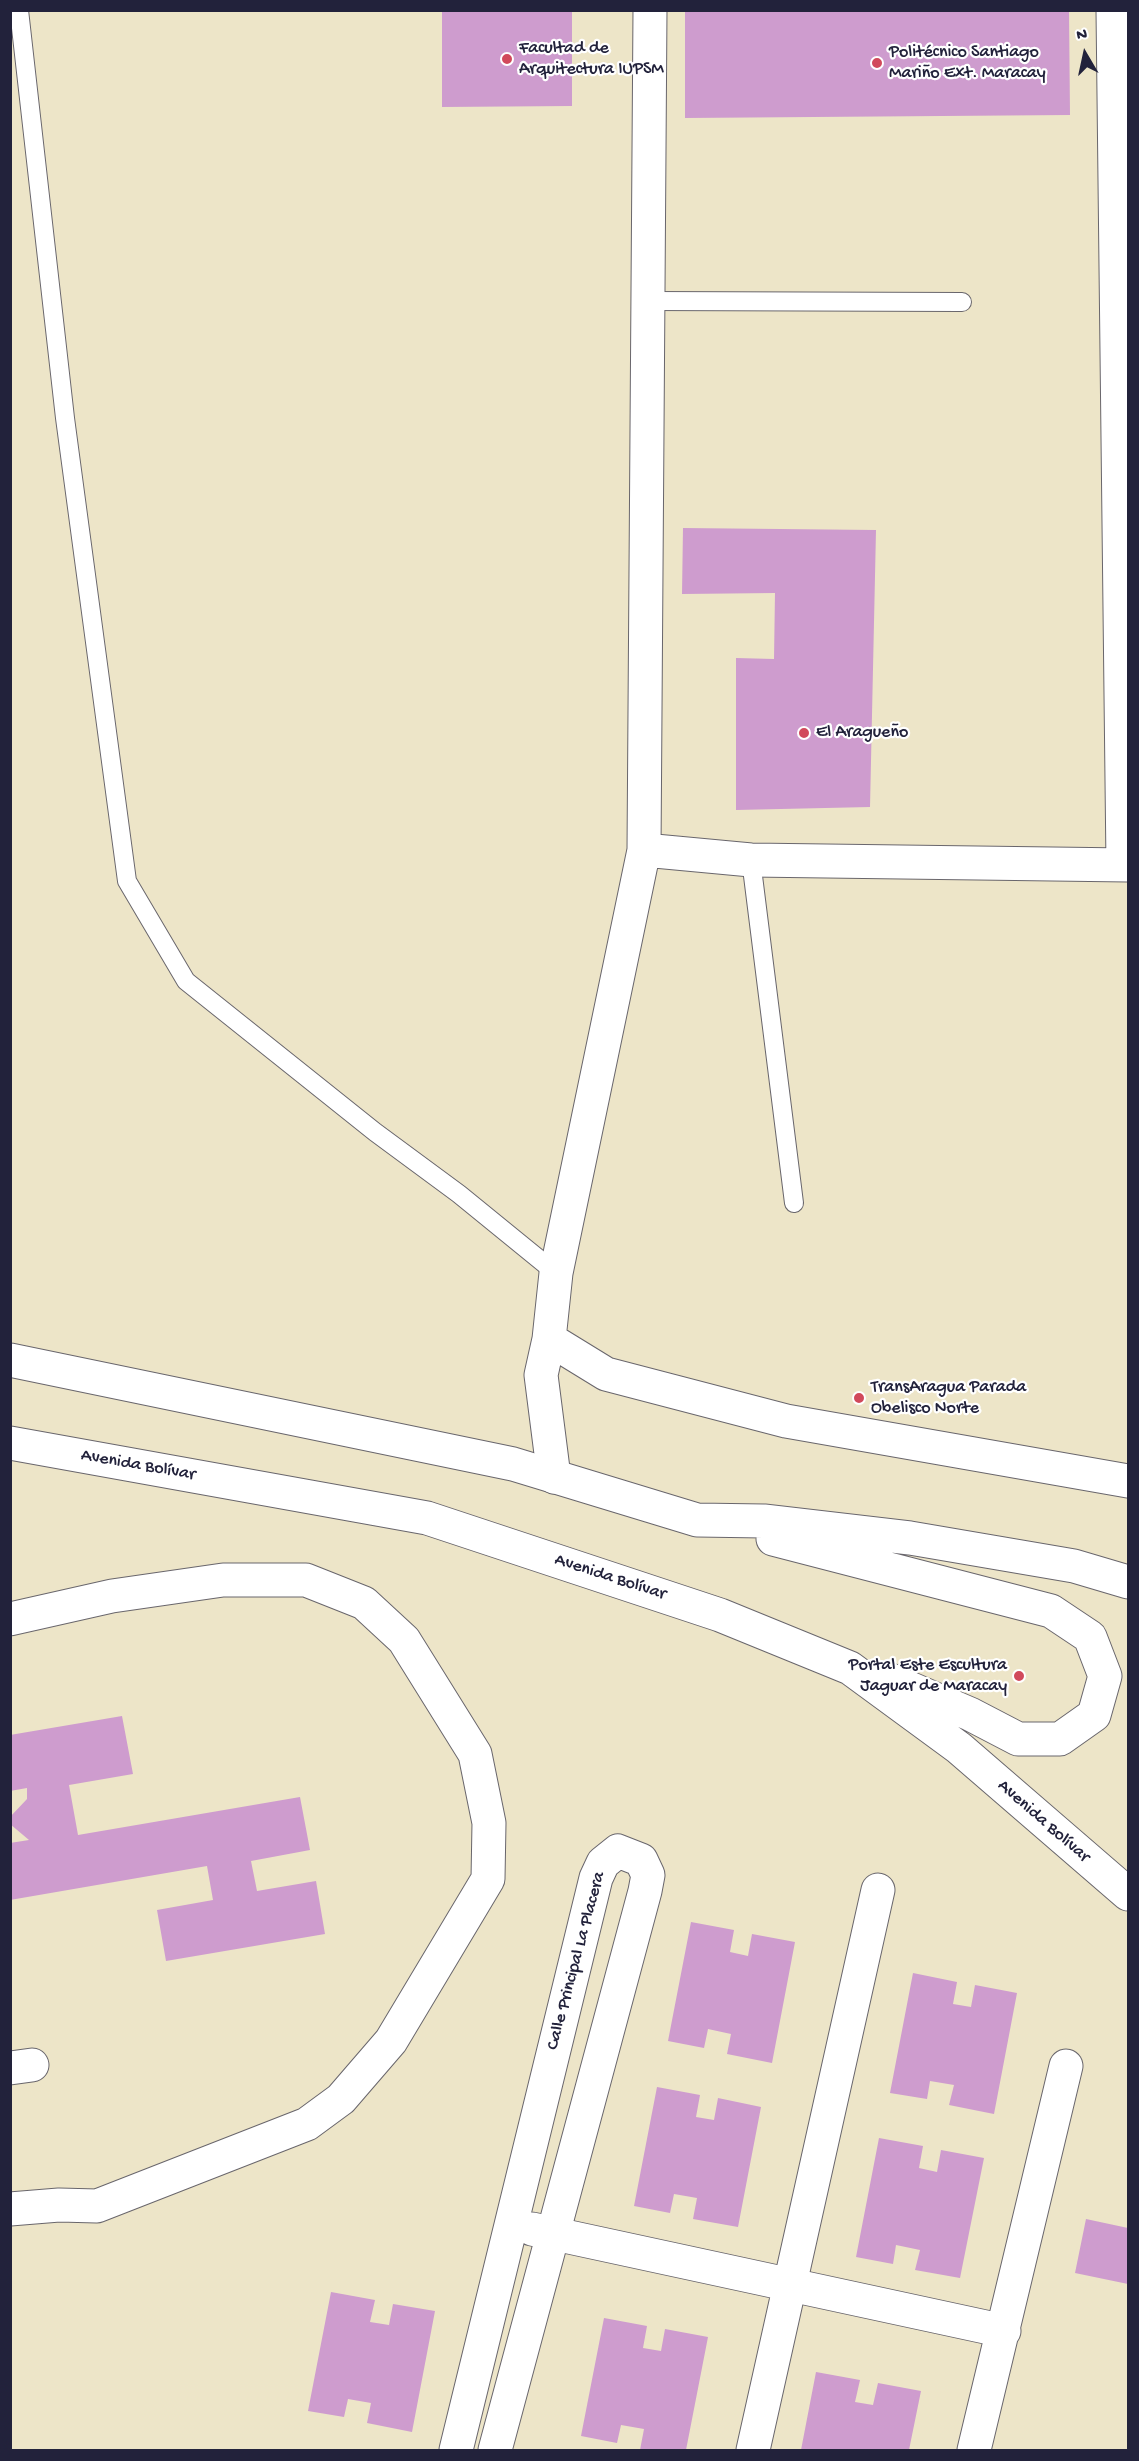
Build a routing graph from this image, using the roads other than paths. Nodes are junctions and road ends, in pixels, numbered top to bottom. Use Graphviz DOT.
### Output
graph roads {
  1 [pos="19,10"];
  2 [pos="650,10"];
  3 [pos="1113,10"];
  4 [pos="1121,115"];
  5 [pos="1121,219"];
  6 [pos="648,301"];
  7 [pos="962,302"];
  8 [pos="1122,358"];
  9 [pos="644,850"];
  10 [pos="751,860"];
  11 [pos="1126,865"];
  12 [pos="794,1203"];
  13 [pos="556,1273"];
  14 [pos="549,1339"];
  15 [pos="10,1360"];
  16 [pos="10,1443"];
  17 [pos="554,1477"];
  18 [pos="1128,1481"];
  19 [pos="697,1520"];
  20 [pos="1128,1582"];
  21 [pos="10,1618"];
  22 [pos="850,1668"];
  23 [pos="878,1890"];
  24 [pos="1128,1894"];
  25 [pos="1066,2066"];
  26 [pos="10,2209"];
  27 [pos="510,2224"];
  28 [pos="555,2234"];
  29 [pos="790,2285"];
  30 [pos="1004,2331"];
  31 [pos="456,2451"];
  32 [pos="495,2451"];
  33 [pos="753,2451"];
  34 [pos="974,2451"];
  1 -- 13 [label="lane"];
  2 -- 6 [label="street"];
  3 -- 4 [label="street"];
  4 -- 5 [label="street"];
  5 -- 8 [label="street"];
  6 -- 7 [label="lane"];
  6 -- 9 [label="street"];
  8 -- 11 [label="street"];
  9 -- 10 [label="street"];
  9 -- 13 [label="street"];
  10 -- 11 [label="street"];
  10 -- 12 [label="lane"];
  13 -- 14 [label="street"];
  14 -- 17 [label="street"];
  14 -- 18 [label="street"];
  15 -- 17 [label="street"];
  16 -- 22 [label="street, Avenida Bolívar"];
  17 -- 19 [label="street"];
  19 -- 20 [label="street"];
  19 -- 22 [label="street"];
  21 -- 26 [label="street"];
  22 -- 24 [label="street, Avenida Bolívar"];
  23 -- 29 [label="street"];
  25 -- 30 [label="street"];
  27 -- 28 [label="street"];
  27 -- 28 [label="street, Calle Principal La Placera"];
  27 -- 31 [label="street, Calle Principal La Placera"];
  28 -- 29 [label="street"];
  28 -- 32 [label="street, Calle Principal La Placera"];
  29 -- 30 [label="street"];
  29 -- 33 [label="street"];
  30 -- 34 [label="street"];
}
